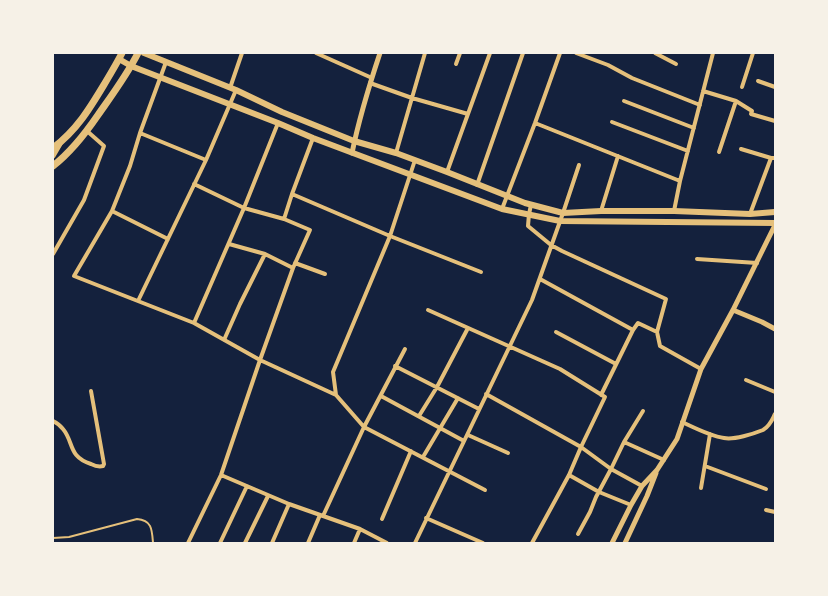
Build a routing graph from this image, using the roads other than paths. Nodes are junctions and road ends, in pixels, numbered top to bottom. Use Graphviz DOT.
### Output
graph roads {
  1 [pos="138,53"];
  2 [pos="144,53"];
  3 [pos="242,53"];
  4 [pos="316,53"];
  5 [pos="380,53"];
  6 [pos="425,53"];
  7 [pos="460,53"];
  8 [pos="490,53"];
  9 [pos="523,53"];
  10 [pos="560,53"];
  11 [pos="576,53"];
  12 [pos="655,53"];
  13 [pos="713,53"];
  14 [pos="753,53"];
  15 [pos="119,55"];
  16 [pos="166,62"];
  17 [pos="456,64"];
  18 [pos="676,64"];
  19 [pos="131,66"];
  20 [pos="160,77"];
  21 [pos="371,80"];
  22 [pos="758,81"];
  23 [pos="742,87"];
  24 [pos="775,87"];
  25 [pos="230,88"];
  26 [pos="236,90"];
  27 [pos="703,91"];
  28 [pos="412,98"];
  29 [pos="624,101"];
  30 [pos="736,101"];
  31 [pos="230,104"];
  32 [pos="700,105"];
  33 [pos="468,114"];
  34 [pos="775,121"];
  35 [pos="612,122"];
  36 [pos="278,123"];
  37 [pos="535,123"];
  38 [pos="694,128"];
  39 [pos="87,131"];
  40 [pos="140,133"];
  41 [pos="314,138"];
  42 [pos="61,141"];
  43 [pos="354,141"];
  44 [pos="53,148"];
  45 [pos="741,149"];
  46 [pos="688,151"];
  47 [pos="719,152"];
  48 [pos="352,153"];
  49 [pos="396,153"];
  50 [pos="53,156"];
  51 [pos="618,156"];
  52 [pos="773,158"];
  53 [pos="206,160"];
  54 [pos="415,160"];
  55 [pos="579,165"];
  56 [pos="53,166"];
  57 [pos="447,172"];
  58 [pos="411,174"];
  59 [pos="680,181"];
  60 [pos="194,184"];
  61 [pos="477,185"];
  62 [pos="292,194"];
  63 [pos="507,196"];
  64 [pos="531,205"];
  65 [pos="244,208"];
  66 [pos="502,209"];
  67 [pos="112,211"];
  68 [pos="601,211"];
  69 [pos="674,211"];
  70 [pos="775,212"];
  71 [pos="563,213"];
  72 [pos="528,214"];
  73 [pos="750,214"];
  74 [pos="284,219"];
  75 [pos="560,221"];
  76 [pos="775,224"];
  77 [pos="390,236"];
  78 [pos="168,239"];
  79 [pos="229,244"];
  80 [pos="552,245"];
  81 [pos="53,254"];
  82 [pos="265,254"];
  83 [pos="696,259"];
  84 [pos="295,263"];
  85 [pos="757,263"];
  86 [pos="293,268"];
  87 [pos="481,272"];
  88 [pos="325,274"];
  89 [pos="540,279"];
  90 [pos="138,301"];
  91 [pos="428,310"];
  92 [pos="733,310"];
  93 [pos="194,323"];
  94 [pos="468,328"];
  95 [pos="775,329"];
  96 [pos="633,330"];
  97 [pos="556,332"];
  98 [pos="657,332"];
  99 [pos="224,340"];
  100 [pos="510,346"];
  101 [pos="405,349"];
  102 [pos="260,360"];
  103 [pos="616,364"];
  104 [pos="395,366"];
  105 [pos="701,369"];
  106 [pos="746,380"];
  107 [pos="437,387"];
  108 [pos="91,391"];
  109 [pos="775,392"];
  110 [pos="486,394"];
  111 [pos="336,395"];
  112 [pos="601,395"];
  113 [pos="380,396"];
  114 [pos="458,398"];
  115 [pos="479,409"];
  116 [pos="642,411"];
  117 [pos="775,414"];
  118 [pos="419,416"];
  119 [pos="53,421"];
  120 [pos="682,422"];
  121 [pos="364,427"];
  122 [pos="441,428"];
  123 [pos="468,434"];
  124 [pos="710,434"];
  125 [pos="464,441"];
  126 [pos="624,442"];
  127 [pos="581,447"];
  128 [pos="411,451"];
  129 [pos="508,453"];
  130 [pos="423,457"];
  131 [pos="664,460"];
  132 [pos="705,466"];
  133 [pos="612,469"];
  134 [pos="657,470"];
  135 [pos="449,472"];
  136 [pos="221,475"];
  137 [pos="569,475"];
  138 [pos="247,486"];
  139 [pos="642,486"];
  140 [pos="701,488"];
  141 [pos="766,489"];
  142 [pos="486,490"];
  143 [pos="599,492"];
  144 [pos="268,496"];
  145 [pos="289,504"];
  146 [pos="631,505"];
  147 [pos="766,510"];
  148 [pos="775,512"];
  149 [pos="321,516"];
  150 [pos="426,518"];
  151 [pos="382,519"];
  152 [pos="360,529"];
  153 [pos="578,534"];
  154 [pos="53,538"];
  155 [pos="140,543"];
  156 [pos="148,543"];
  157 [pos="153,543"];
  158 [pos="188,543"];
  159 [pos="220,543"];
  160 [pos="245,543"];
  161 [pos="272,543"];
  162 [pos="308,543"];
  163 [pos="354,543"];
  164 [pos="387,543"];
  165 [pos="415,543"];
  166 [pos="483,543"];
  167 [pos="532,543"];
  168 [pos="612,543"];
  169 [pos="625,543"];
  1 -- 19 [label="main road"];
  2 -- 16 [label="main road"];
  3 -- 25 [label="street"];
  4 -- 21 [label="street"];
  5 -- 21 [label="street"];
  6 -- 28 [label="street"];
  7 -- 17 [label="street"];
  8 -- 33 [label="street"];
  9 -- 61 [label="street"];
  10 -- 37 [label="street"];
  11 -- 32 [label="street"];
  12 -- 18 [label="street"];
  13 -- 27 [label="street"];
  14 -- 23 [label="street"];
  15 -- 19 [label="main road"];
  15 -- 42 [label="main road"];
  16 -- 20 [label="street"];
  16 -- 25 [label="main road"];
  19 -- 20 [label="main road"];
  19 -- 39 [label="main road"];
  20 -- 31 [label="main road"];
  20 -- 40 [label="street"];
  21 -- 28 [label="street"];
  21 -- 43 [label="street"];
  22 -- 24 [label="street"];
  25 -- 26 [label="main road"];
  26 -- 31 [label="street"];
  26 -- 43 [label="main road"];
  27 -- 30 [label="street"];
  27 -- 32 [label="street"];
  28 -- 33 [label="street"];
  28 -- 49 [label="street"];
  29 -- 38 [label="street"];
  30 -- 34 [label="street"];
  30 -- 47 [label="street"];
  31 -- 36 [label="main road"];
  31 -- 53 [label="street"];
  32 -- 38 [label="street"];
  33 -- 57 [label="street"];
  35 -- 46 [label="street"];
  36 -- 41 [label="main road"];
  36 -- 65 [label="street"];
  37 -- 51 [label="street"];
  37 -- 63 [label="street"];
  38 -- 46 [label="street"];
  39 -- 56 [label="main road"];
  39 -- 81 [label="street"];
  40 -- 53 [label="street"];
  40 -- 67 [label="street"];
  41 -- 48 [label="main road"];
  41 -- 62 [label="street"];
  42 -- 44 [label="main road"];
  42 -- 50 [label="street"];
  43 -- 48 [label="street"];
  43 -- 49 [label="main road"];
  45 -- 52 [label="street"];
  46 -- 59 [label="street"];
  48 -- 58 [label="main road"];
  49 -- 54 [label="main road"];
  51 -- 59 [label="street"];
  51 -- 68 [label="street"];
  52 -- 73 [label="street"];
  53 -- 60 [label="street"];
  54 -- 57 [label="main road"];
  54 -- 58 [label="street"];
  55 -- 71 [label="street"];
  57 -- 61 [label="main road"];
  58 -- 66 [label="main road"];
  58 -- 77 [label="street"];
  59 -- 69 [label="street"];
  60 -- 65 [label="street"];
  60 -- 78 [label="street"];
  61 -- 63 [label="main road"];
  62 -- 74 [label="street"];
  62 -- 77 [label="street"];
  63 -- 64 [label="main road"];
  63 -- 66 [label="street"];
  64 -- 71 [label="main road"];
  64 -- 72 [label="street"];
  65 -- 74 [label="street"];
  65 -- 79 [label="street"];
  66 -- 72 [label="main road"];
  67 -- 78 [label="street"];
  67 -- 90 [label="street"];
  68 -- 69 [label="main road"];
  68 -- 71 [label="main road"];
  69 -- 73 [label="main road"];
  70 -- 73 [label="main road"];
  71 -- 75 [label="street"];
  72 -- 75 [label="main road"];
  72 -- 80 [label="street"];
  74 -- 84 [label="street"];
  75 -- 76 [label="main road"];
  75 -- 80 [label="street"];
  76 -- 85 [label="street"];
  77 -- 87 [label="street"];
  77 -- 111 [label="street"];
  78 -- 90 [label="street"];
  79 -- 82 [label="street"];
  79 -- 93 [label="street"];
  80 -- 89 [label="street"];
  80 -- 98 [label="street"];
  82 -- 86 [label="street"];
  82 -- 99 [label="street"];
  83 -- 85 [label="street"];
  84 -- 86 [label="street"];
  84 -- 88 [label="street"];
  85 -- 92 [label="street"];
  86 -- 102 [label="street"];
  89 -- 96 [label="street"];
  89 -- 100 [label="street"];
  90 -- 93 [label="street"];
  91 -- 94 [label="street"];
  92 -- 95 [label="street"];
  92 -- 105 [label="street"];
  93 -- 99 [label="street"];
  94 -- 100 [label="street"];
  94 -- 107 [label="street"];
  96 -- 98 [label="street"];
  96 -- 103 [label="street"];
  97 -- 103 [label="street"];
  98 -- 105 [label="street"];
  99 -- 102 [label="street"];
  100 -- 110 [label="street"];
  100 -- 112 [label="street"];
  101 -- 104 [label="street"];
  102 -- 111 [label="street"];
  102 -- 136 [label="street"];
  103 -- 112 [label="street"];
  104 -- 107 [label="street"];
  104 -- 113 [label="street"];
  105 -- 120 [label="street"];
  106 -- 109 [label="street"];
  107 -- 114 [label="street"];
  107 -- 118 [label="street"];
  108 -- 119 [label="street"];
  110 -- 115 [label="street"];
  110 -- 127 [label="street"];
  111 -- 121 [label="street"];
  112 -- 127 [label="street"];
  113 -- 118 [label="street"];
  113 -- 121 [label="street"];
  114 -- 115 [label="street"];
  114 -- 122 [label="street"];
  115 -- 123 [label="street"];
  116 -- 126 [label="street"];
  117 -- 124 [label="street"];
  118 -- 122 [label="street"];
  120 -- 124 [label="street"];
  120 -- 131 [label="street"];
  121 -- 128 [label="street"];
  121 -- 149 [label="street"];
  122 -- 125 [label="street"];
  122 -- 130 [label="street"];
  123 -- 125 [label="street"];
  123 -- 129 [label="street"];
  124 -- 132 [label="street"];
  125 -- 135 [label="street"];
  126 -- 131 [label="street"];
  126 -- 133 [label="street"];
  127 -- 133 [label="street"];
  127 -- 137 [label="street"];
  128 -- 130 [label="street"];
  128 -- 151 [label="street"];
  130 -- 135 [label="street"];
  131 -- 134 [label="street"];
  132 -- 140 [label="street"];
  132 -- 141 [label="street"];
  133 -- 139 [label="street"];
  133 -- 143 [label="street"];
  134 -- 139 [label="street"];
  134 -- 169 [label="street"];
  135 -- 142 [label="street"];
  135 -- 150 [label="street"];
  136 -- 138 [label="street"];
  136 -- 158 [label="street"];
  137 -- 143 [label="street"];
  137 -- 167 [label="street"];
  138 -- 144 [label="street"];
  138 -- 159 [label="street"];
  139 -- 146 [label="street"];
  143 -- 146 [label="street"];
  143 -- 153 [label="street"];
  144 -- 145 [label="street"];
  144 -- 160 [label="street"];
  145 -- 149 [label="street"];
  145 -- 161 [label="street"];
  146 -- 168 [label="street"];
  147 -- 148 [label="street"];
  149 -- 152 [label="street"];
  149 -- 162 [label="street"];
  150 -- 165 [label="street"];
  150 -- 166 [label="street"];
  152 -- 163 [label="street"];
  152 -- 164 [label="street"];
  154 -- 157 [label="lane"];
  155 -- 156 [label="lane"];
}
